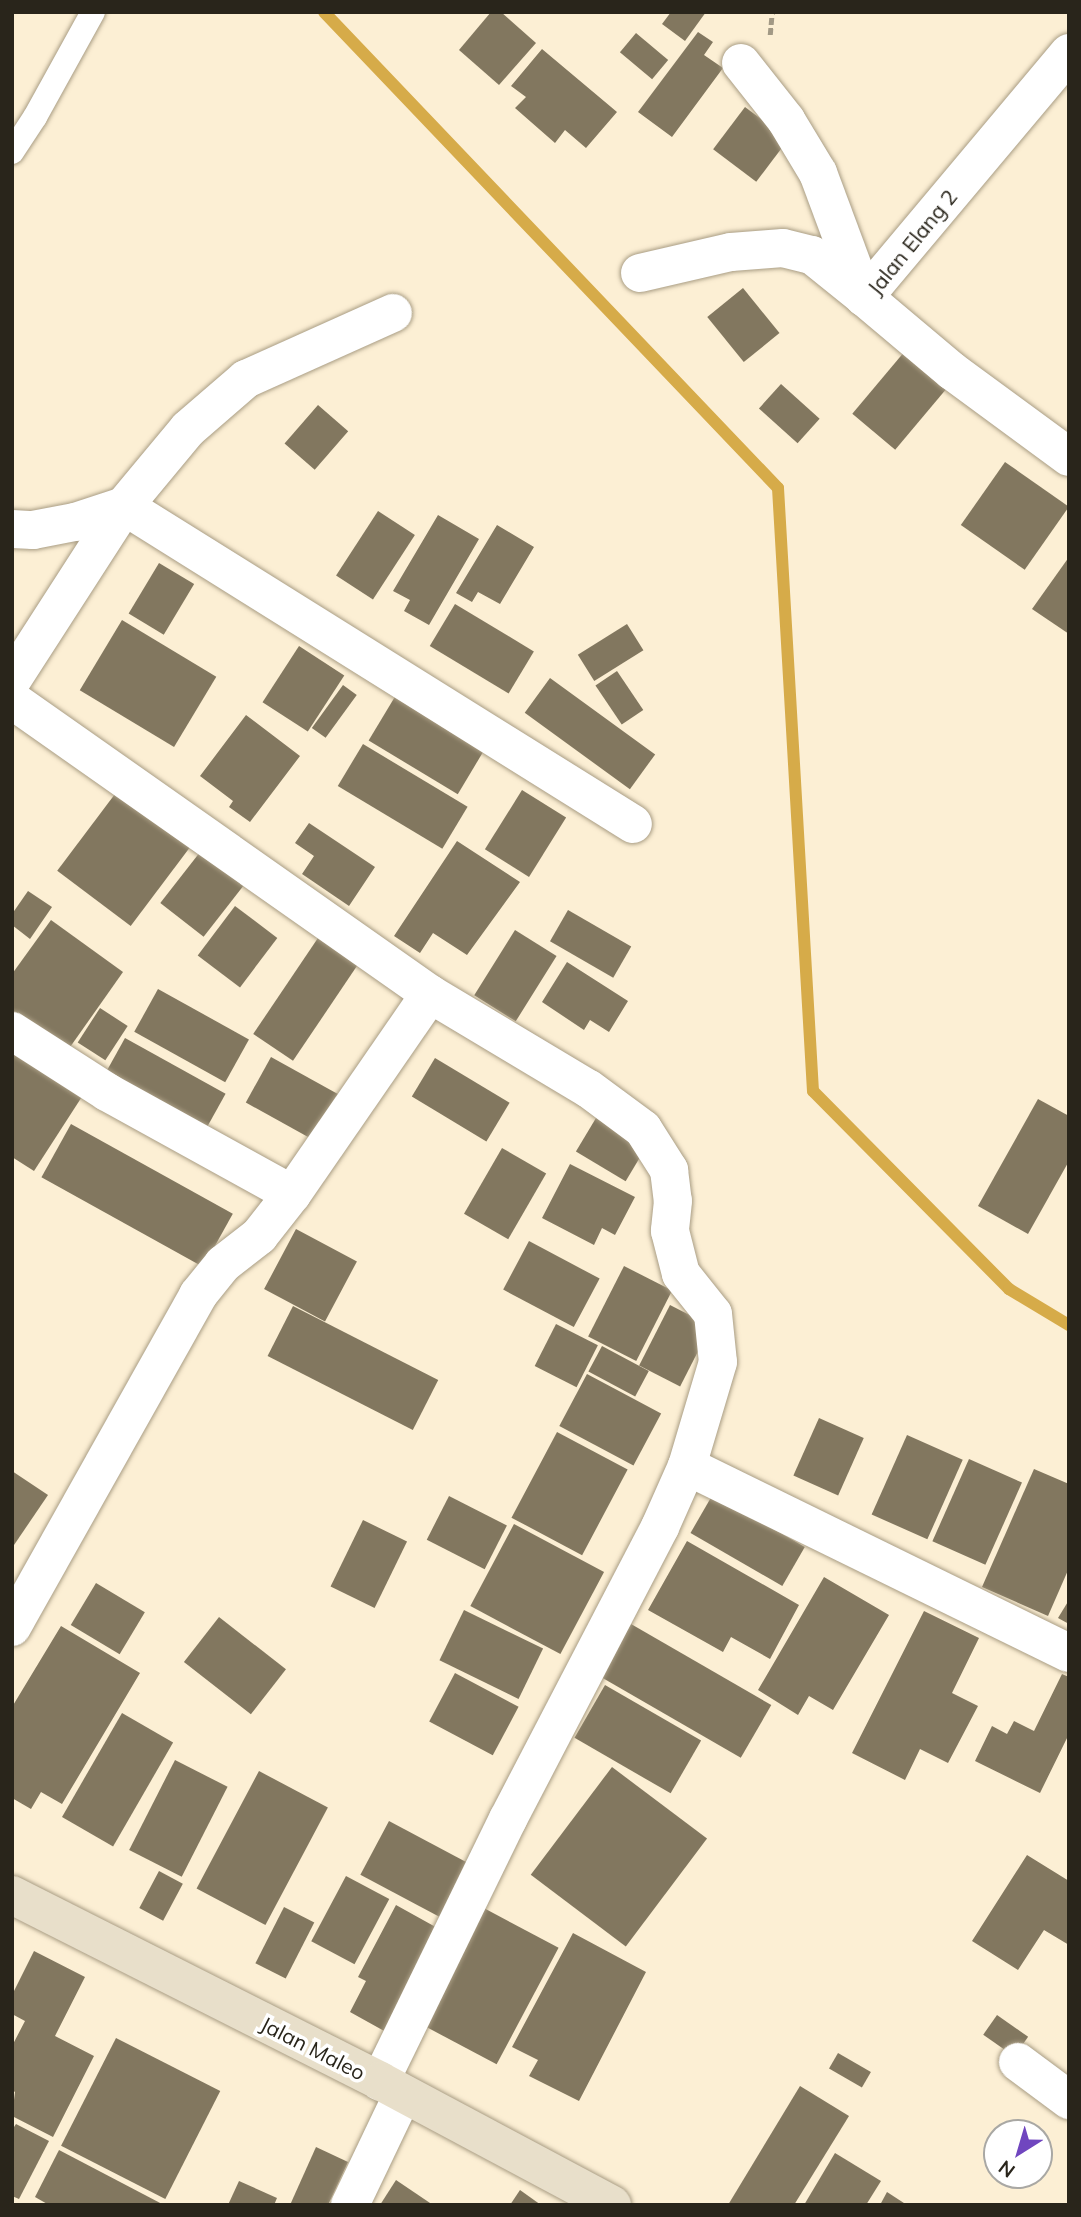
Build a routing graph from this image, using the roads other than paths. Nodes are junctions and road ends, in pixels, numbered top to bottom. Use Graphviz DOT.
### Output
graph roads {
  1 [pos="93,12"];
  2 [pos="1069,53"];
  3 [pos="741,63"];
  4 [pos="12,152"];
  5 [pos="640,273"];
  6 [pos="864,297"];
  7 [pos="393,313"];
  8 [pos="1069,457"];
  9 [pos="124,506"];
  10 [pos="12,529"];
  11 [pos="12,680"];
  12 [pos="12,700"];
  13 [pos="633,824"];
  14 [pos="430,994"];
  15 [pos="12,1031"];
  16 [pos="292,1194"];
  17 [pos="687,1466"];
  18 [pos="12,1627"];
  19 [pos="1069,1653"];
  20 [pos="12,1895"];
  21 [pos="1017,2062"];
  22 [pos="392,2088"];
  23 [pos="1069,2100"];
  24 [pos="350,2205"];
  25 [pos="612,2205"];
  1 -- 4 [label="lane"];
  2 -- 6 [label="street, Jalan Elang 2"];
  3 -- 6 [label="street"];
  5 -- 6 [label="street"];
  6 -- 8 [label="street, Jalan Elang 2"];
  7 -- 9 [label="street"];
  9 -- 10 [label="street"];
  9 -- 11 [label="street"];
  9 -- 13 [label="street"];
  12 -- 14 [label="street"];
  14 -- 16 [label="street"];
  14 -- 17 [label="street"];
  15 -- 16 [label="street"];
  16 -- 18 [label="street"];
  17 -- 19 [label="street"];
  17 -- 22 [label="street"];
  20 -- 22 [label="street, Jalan Maleo"];
  21 -- 23 [label="street"];
  22 -- 24 [label="street"];
  22 -- 25 [label="street, Jalan Maleo"];
}
